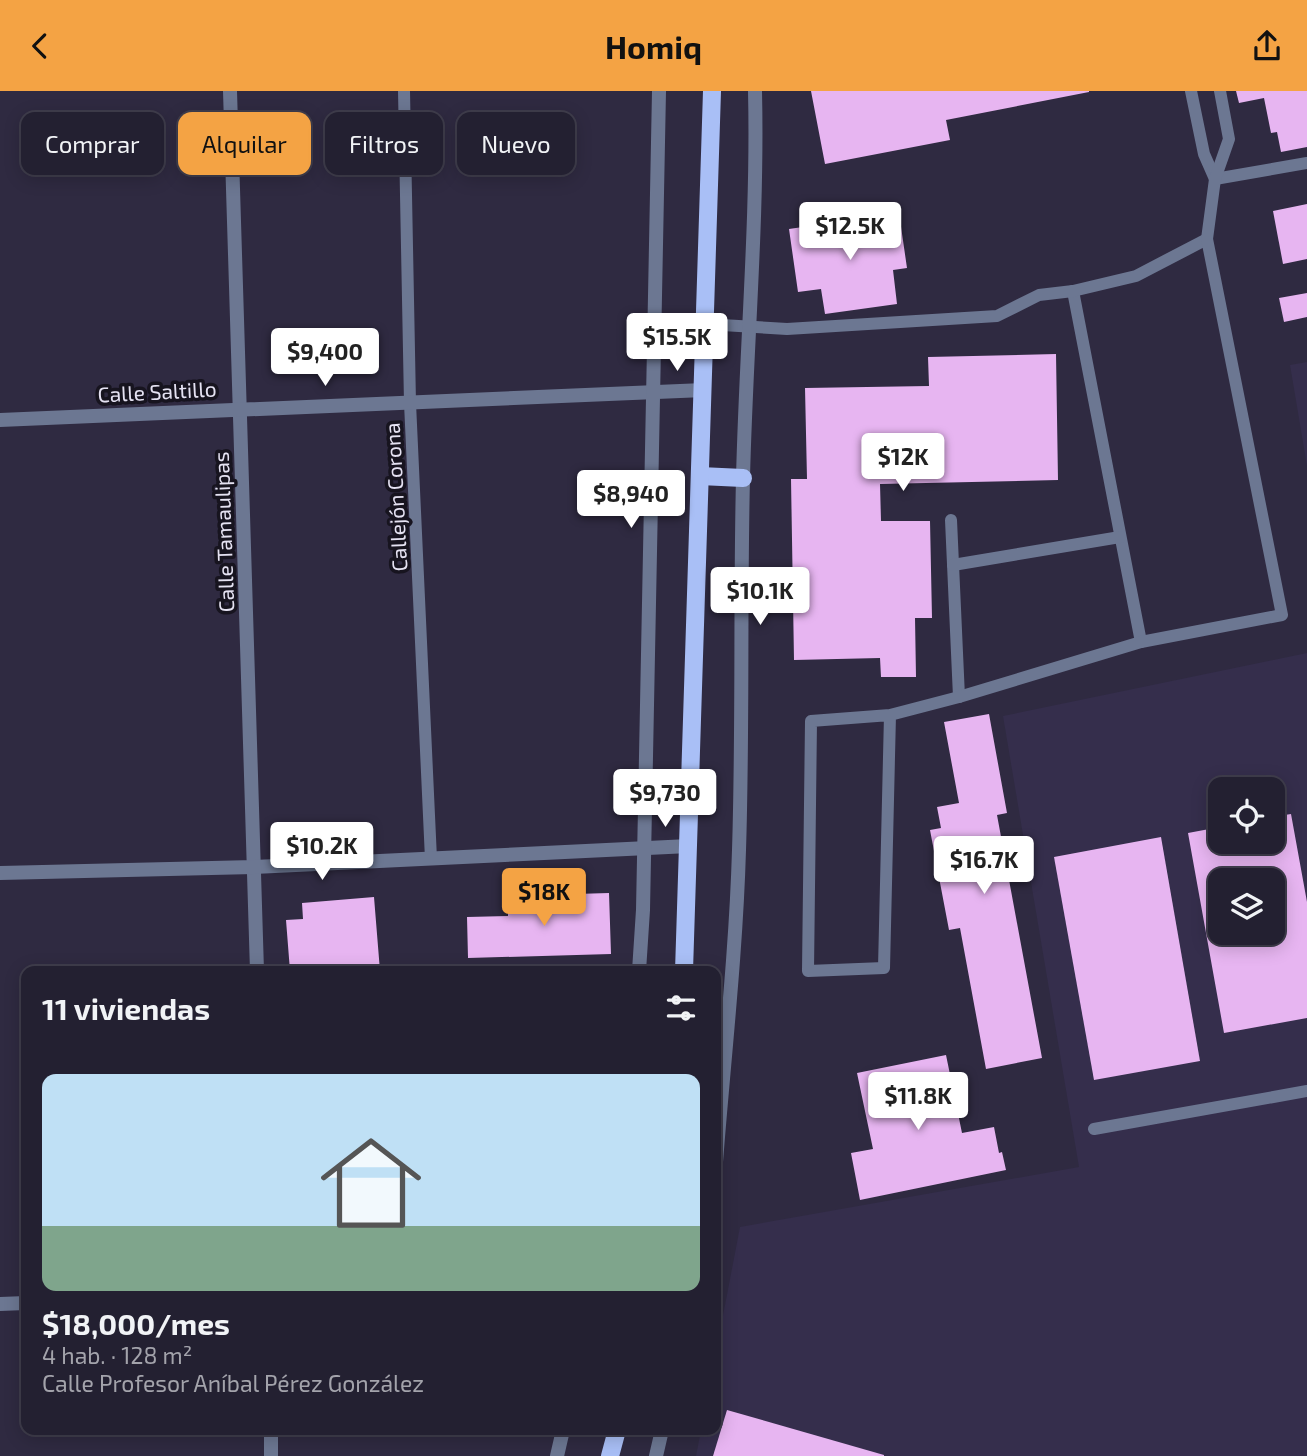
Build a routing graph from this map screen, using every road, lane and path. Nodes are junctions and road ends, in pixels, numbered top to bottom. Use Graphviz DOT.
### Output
graph roads {
  1 [pos="230,91"];
  2 [pos="404,91"];
  3 [pos="659,91"];
  4 [pos="712,91"];
  5 [pos="755,91"];
  6 [pos="1191,91"];
  7 [pos="1220,91"];
  8 [pos="1307,163"];
  9 [pos="1215,179"];
  10 [pos="1207,239"];
  11 [pos="1073,291"];
  12 [pos="705,324"];
  13 [pos="750,327"];
  14 [pos="704,390"];
  15 [pos="652,391"];
  16 [pos="410,403"];
  17 [pos="240,408"];
  18 [pos="0,420"];
  19 [pos="700,477"];
  20 [pos="743,478"];
  21 [pos="951,520"];
  22 [pos="1120,537"];
  23 [pos="953,565"];
  24 [pos="1141,642"];
  25 [pos="959,697"];
  26 [pos="890,715"];
  27 [pos="689,846"];
  28 [pos="642,847"];
  29 [pos="431,859"];
  30 [pos="254,867"];
  31 [pos="0,873"];
  32 [pos="257,966"];
  33 [pos="639,966"];
  34 [pos="684,966"];
  35 [pos="1307,1091"];
  36 [pos="721,1106"];
  37 [pos="1094,1129"];
  38 [pos="21,1303"];
  39 [pos="0,1304"];
  40 [pos="271,1435"];
  41 [pos="562,1435"];
  42 [pos="616,1435"];
  43 [pos="661,1435"];
  44 [pos="271,1456"];
  45 [pos="557,1456"];
  46 [pos="610,1456"];
  47 [pos="656,1456"];
  1 -- 17 [label="street, Calle Tamaulipas"];
  2 -- 16 [label="lane, Callejón Corona"];
  3 -- 15 [label="street"];
  4 -- 12 [label="main road"];
  5 -- 13 [label="street"];
  6 -- 9 [label="lane"];
  7 -- 9 [label="lane"];
  8 -- 9 [label="lane"];
  9 -- 10 [label="lane"];
  10 -- 11 [label="lane"];
  10 -- 24 [label="lane"];
  11 -- 13 [label="lane"];
  11 -- 22 [label="lane"];
  12 -- 13 [label="lane"];
  12 -- 14 [label="main road"];
  13 -- 20 [label="street"];
  14 -- 15 [label="street, Calle Saltillo"];
  14 -- 19 [label="main road"];
  15 -- 16 [label="street, Calle Saltillo"];
  15 -- 28 [label="street"];
  16 -- 17 [label="street, Calle Saltillo"];
  16 -- 29 [label="lane, Callejón Corona"];
  17 -- 18 [label="street, Calle Saltillo"];
  17 -- 30 [label="street, Calle Tamaulipas"];
  19 -- 20 [label="main road"];
  19 -- 27 [label="main road"];
  20 -- 36 [label="street"];
  21 -- 23 [label="lane"];
  22 -- 23 [label="lane"];
  22 -- 24 [label="lane"];
  23 -- 25 [label="lane"];
  24 -- 25 [label="lane"];
  25 -- 26 [label="lane"];
  26 -- 26 [label="lane"];
  27 -- 28 [label="street"];
  27 -- 34 [label="main road"];
  28 -- 29 [label="street"];
  28 -- 33 [label="street"];
  29 -- 30 [label="street"];
  30 -- 31 [label="street"];
  30 -- 32 [label="street, Calle Tamaulipas"];
  35 -- 37 [label="lane"];
  38 -- 39 [label="street"];
  40 -- 44 [label="street"];
  41 -- 45 [label="street"];
  42 -- 46 [label="main road"];
  43 -- 47 [label="street"];
}
